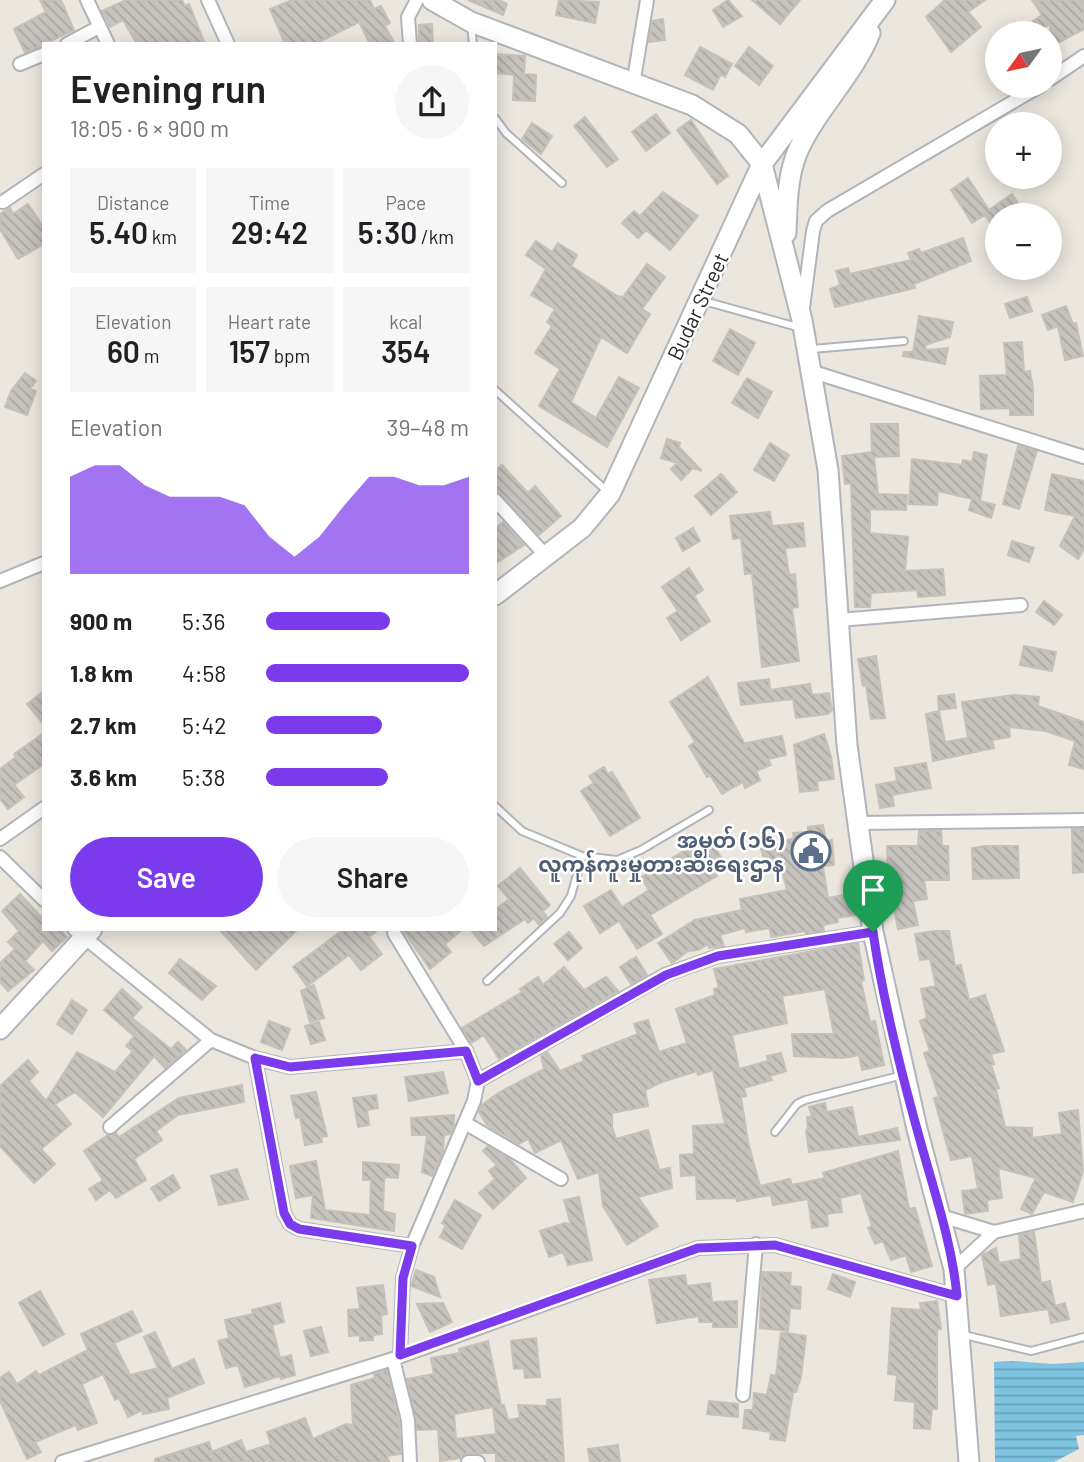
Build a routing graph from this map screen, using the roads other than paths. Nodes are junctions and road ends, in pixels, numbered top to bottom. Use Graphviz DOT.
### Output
graph roads {
  1 [pos="87,0"];
  2 [pos="208,0"];
  3 [pos="418,0"];
  4 [pos="432,0"];
  5 [pos="647,0"];
  6 [pos="883,3"];
  7 [pos="471,22"];
  8 [pos="99,27"];
  9 [pos="70,42"];
  10 [pos="107,42"];
  11 [pos="227,42"];
  12 [pos="410,42"];
  13 [pos="474,42"];
  14 [pos="42,55"];
  15 [pos="1084,56"];
  16 [pos="20,64"];
  17 [pos="1062,71"];
  18 [pos="633,85"];
  19 [pos="1020,98"];
  20 [pos="497,121"];
  21 [pos="762,164"];
  22 [pos="42,175"];
  23 [pos="562,183"];
  24 [pos="4,202"];
  25 [pos="785,255"];
  26 [pos="700,300"];
  27 [pos="802,324"];
  28 [pos="904,341"];
  29 [pos="807,350"];
  30 [pos="810,371"];
  31 [pos="497,392"];
  32 [pos="1084,457"];
  33 [pos="610,494"];
  34 [pos="497,502"];
  35 [pos="547,557"];
  36 [pos="42,564"];
  37 [pos="0,581"];
  38 [pos="497,594"];
  39 [pos="1021,605"];
  40 [pos="839,620"];
  41 [pos="497,808"];
  42 [pos="42,809"];
  43 [pos="709,810"];
  44 [pos="1084,820"];
  45 [pos="858,823"];
  46 [pos="0,839"];
  47 [pos="582,856"];
  48 [pos="0,857"];
  49 [pos="42,898"];
  50 [pos="873,932"];
  51 [pos="83,933"];
  52 [pos="394,933"];
  53 [pos="488,981"];
  54 [pos="0,1029"];
  55 [pos="211,1040"];
  56 [pos="466,1051"];
  57 [pos="255,1058"];
  58 [pos="904,1074"];
  59 [pos="478,1081"];
  60 [pos="465,1123"];
  61 [pos="110,1127"];
  62 [pos="775,1132"];
  63 [pos="561,1179"];
  64 [pos="1084,1211"];
  65 [pos="941,1216"];
  66 [pos="994,1232"];
  67 [pos="756,1244"];
  68 [pos="412,1246"];
  69 [pos="954,1269"];
  70 [pos="957,1296"];
  71 [pos="961,1334"];
  72 [pos="1084,1337"];
  73 [pos="396,1357"];
  74 [pos="743,1395"];
  75 [pos="62,1462"];
  76 [pos="410,1462"];
  77 [pos="468,1462"];
  78 [pos="478,1462"];
  79 [pos="969,1462"];
  1 -- 8 [label="street"];
  2 -- 11 [label="street"];
  3 -- 12 [label="street"];
  4 -- 7 [label="main road"];
  5 -- 18 [label="street"];
  6 -- 21 [label="main road, Budar Street"];
  6 -- 25 [label="main road"];
  7 -- 13 [label="lane"];
  7 -- 18 [label="main road"];
  8 -- 9 [label="street"];
  8 -- 10 [label="street"];
  14 -- 16 [label="street"];
  15 -- 17 [label="street"];
  18 -- 21 [label="main road"];
  19 -- 27 [label="street"];
  20 -- 23 [label="lane"];
  21 -- 25 [label="main road"];
  21 -- 26 [label="main road, Budar Street"];
  22 -- 24 [label="street"];
  25 -- 27 [label="main road"];
  26 -- 27 [label="lane"];
  26 -- 33 [label="main road, Budar Street"];
  27 -- 29 [label="main road"];
  28 -- 29 [label="lane"];
  29 -- 30 [label="main road"];
  30 -- 32 [label="street"];
  30 -- 40 [label="main road"];
  31 -- 33 [label="lane"];
  33 -- 35 [label="main road, Budar Street"];
  34 -- 35 [label="street"];
  35 -- 38 [label="main road, Budar Street"];
  36 -- 37 [label="street"];
  39 -- 40 [label="street"];
  40 -- 45 [label="main road"];
  41 -- 47 [label="lane"];
  42 -- 46 [label="street"];
  43 -- 47 [label="lane"];
  44 -- 45 [label="street"];
  45 -- 50 [label="main road"];
  47 -- 53 [label="lane"];
  48 -- 49 [label="street"];
  50 -- 58 [label="main road"];
  50 -- 59 [label="street"];
  51 -- 54 [label="main road"];
  51 -- 55 [label="street"];
  52 -- 56 [label="street"];
  55 -- 57 [label="street"];
  55 -- 61 [label="street"];
  56 -- 57 [label="street"];
  56 -- 59 [label="street"];
  57 -- 68 [label="street"];
  58 -- 62 [label="lane"];
  58 -- 65 [label="main road"];
  59 -- 60 [label="street"];
  60 -- 63 [label="street"];
  60 -- 68 [label="street"];
  64 -- 66 [label="street"];
  65 -- 66 [label="street"];
  65 -- 69 [label="main road"];
  66 -- 69 [label="street"];
  67 -- 70 [label="street"];
  67 -- 73 [label="street"];
  67 -- 74 [label="street"];
  68 -- 73 [label="street"];
  69 -- 70 [label="main road"];
  70 -- 71 [label="main road"];
  71 -- 72 [label="lane"];
  71 -- 79 [label="main road"];
  73 -- 75 [label="street"];
  73 -- 76 [label="street"];
  77 -- 78 [label="street"];
}
